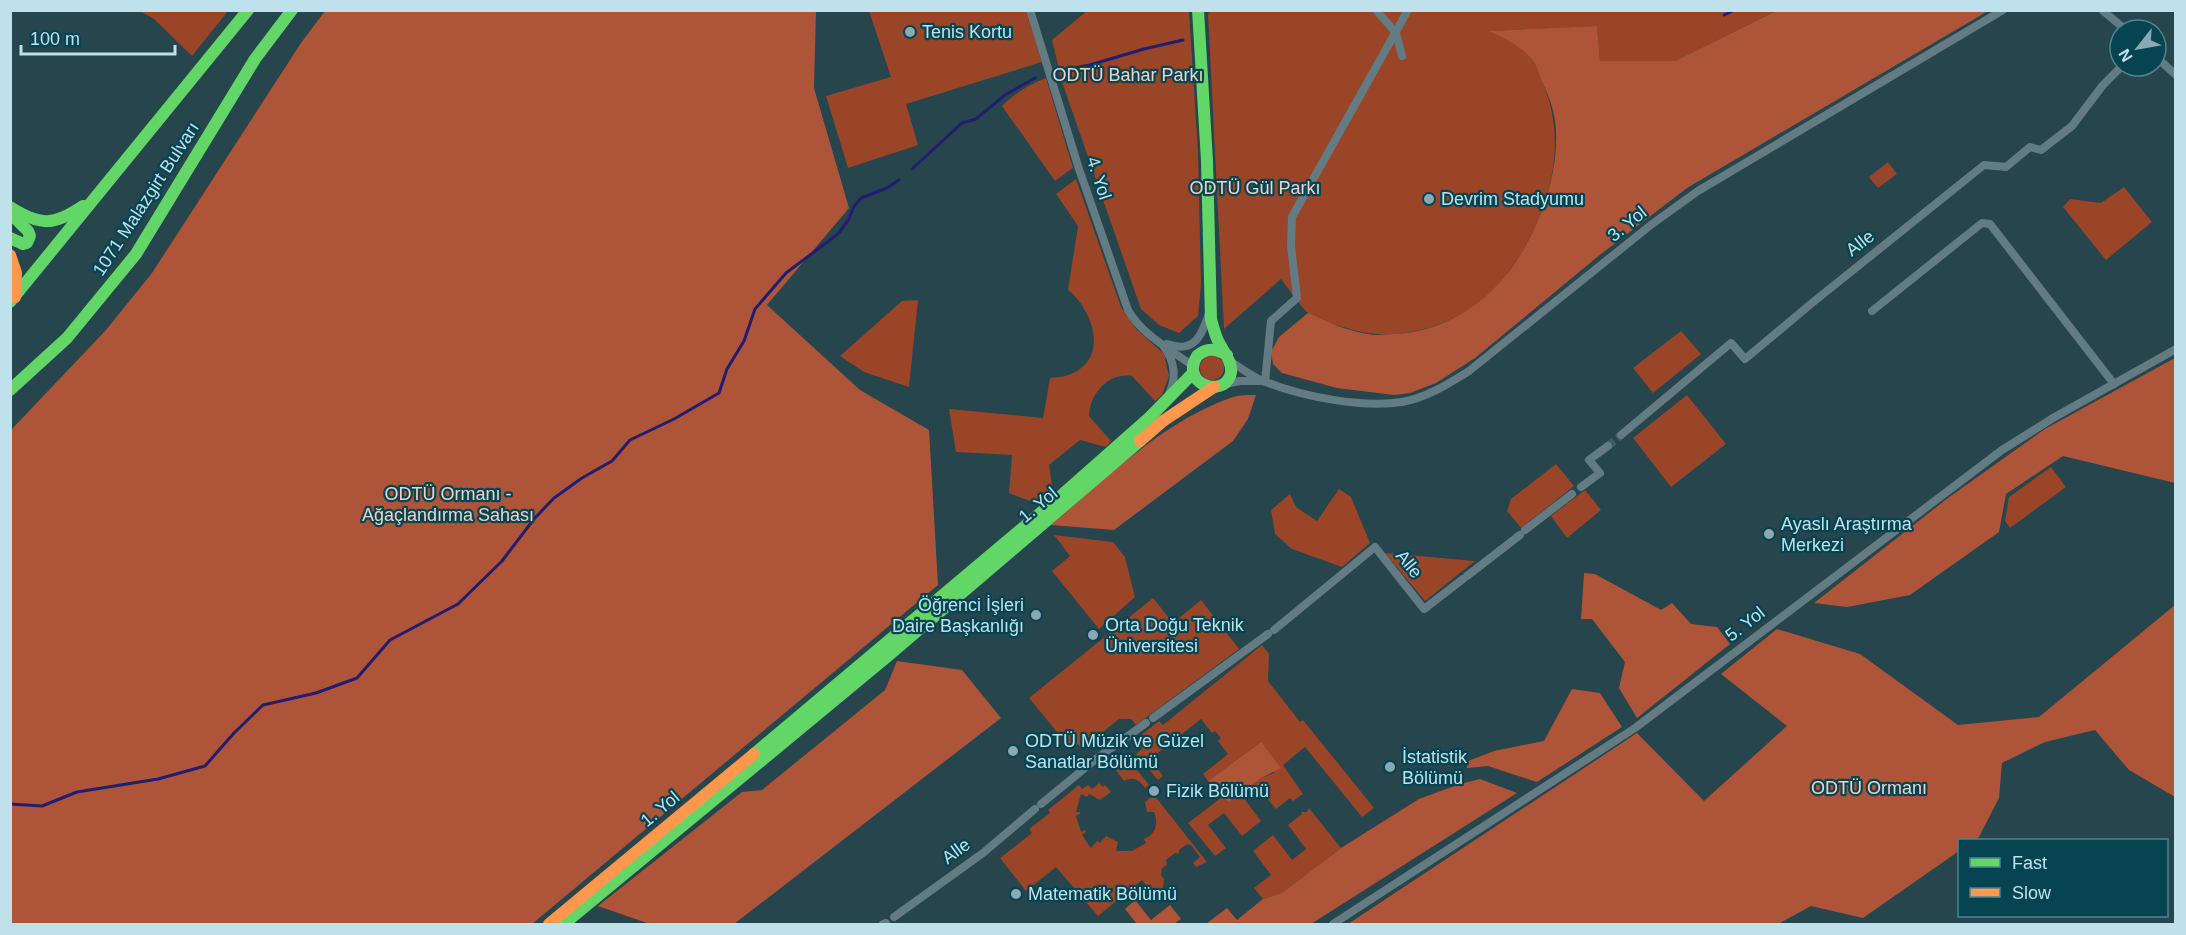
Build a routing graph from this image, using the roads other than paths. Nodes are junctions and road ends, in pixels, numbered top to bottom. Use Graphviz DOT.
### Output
graph roads {
  1 [pos="248,10"];
  2 [pos="292,10"];
  3 [pos="1030,10"];
  4 [pos="1198,10"];
  5 [pos="1376,10"];
  6 [pos="1408,10"];
  7 [pos="2003,10"];
  8 [pos="2102,10"];
  9 [pos="2112,14"];
  10 [pos="1396,33"];
  11 [pos="1402,56"];
  12 [pos="2110,78"];
  13 [pos="93,198"];
  14 [pos="10,207"];
  15 [pos="10,213"];
  16 [pos="10,238"];
  17 [pos="10,255"];
  18 [pos="13,299"];
  19 [pos="1211,307"];
  20 [pos="1872,311"];
  21 [pos="1161,342"];
  22 [pos="2175,349"];
  23 [pos="1229,358"];
  24 [pos="1193,370"];
  25 [pos="1264,382"];
  26 [pos="2114,384"];
  27 [pos="1218,386"];
  28 [pos="10,390"];
  29 [pos="1165,403"];
  30 [pos="1621,435"];
  31 [pos="1608,446"];
  32 [pos="1581,487"];
  33 [pos="1572,494"];
  34 [pos="1024,533"];
  35 [pos="576,908"];
  36 [pos="894,917"];
  37 [pos="549,924"];
  38 [pos="564,924"];
  39 [pos="1333,924"];
  1 -- 13 [label="main road, 1071 Malazgirt Bulvarı"];
  2 -- 28 [label="main road, 1071 Malazgirt Bulvarı"];
  3 -- 21 [label="street, 4. Yol"];
  4 -- 19 [label="main road"];
  5 -- 10 [label="street"];
  6 -- 10 [label="street"];
  7 -- 25 [label="street, 3. Yol"];
  8 -- 9 [label="street"];
  10 -- 11 [label="street"];
  10 -- 25 [label="street"];
  12 -- 30 [label="street, Alle"];
  13 -- 14 [label="main road"];
  13 -- 18 [label="main road, 1071 Malazgirt Bulvarı"];
  15 -- 16 [label="main road"];
  17 -- 18 [label="main road"];
  19 -- 21 [label="street"];
  19 -- 23 [label="main road"];
  20 -- 26 [label="street"];
  21 -- 24 [label="street, 4. Yol"];
  21 -- 29 [label="street, 4. Yol"];
  22 -- 26 [label="street, 5. Yol"];
  23 -- 24 [label="main road"];
  23 -- 25 [label="street, 3. Yol"];
  23 -- 27 [label="main road"];
  24 -- 27 [label="main road"];
  24 -- 29 [label="main road, 1. Yol"];
  25 -- 27 [label="street, 3. Yol"];
  26 -- 39 [label="street, 5. Yol"];
  27 -- 34 [label="main road, 1. Yol"];
  29 -- 34 [label="main road, 1. Yol"];
  31 -- 32 [label="street"];
  33 -- 36 [label="street, Alle"];
  34 -- 35 [label="main road, 1. Yol"];
  35 -- 37 [label="main road, 1. Yol"];
  35 -- 38 [label="main road, 1. Yol"];
}
